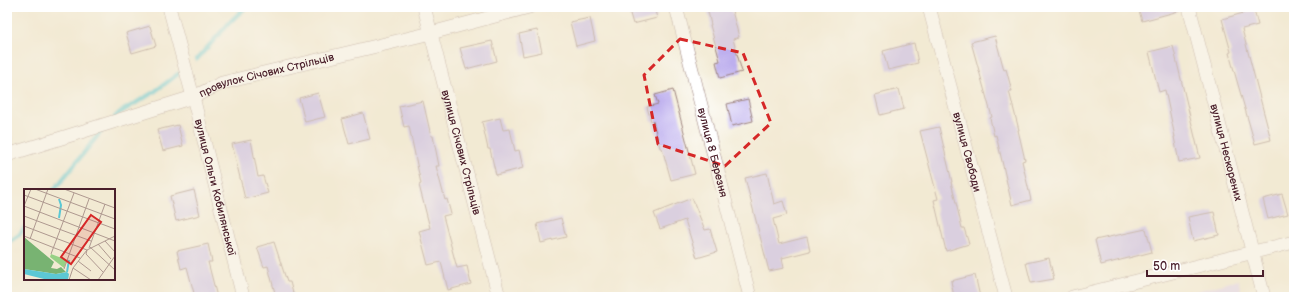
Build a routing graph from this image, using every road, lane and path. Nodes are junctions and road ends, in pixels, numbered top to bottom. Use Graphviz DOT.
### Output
graph roads {
  1 [pos="169,7"];
  2 [pos="424,7"];
  3 [pos="529,7"];
  4 [pos="676,7"];
  5 [pos="930,7"];
  6 [pos="1189,7"];
  7 [pos="431,33"];
  8 [pos="193,97"];
  9 [pos="7,155"];
  10 [pos="1294,242"];
  11 [pos="1252,253"];
  12 [pos="243,297"];
  13 [pos="499,297"];
  14 [pos="750,297"];
  15 [pos="1006,297"];
  16 [pos="1072,297"];
  17 [pos="1264,297"];
  1 -- 8 [label="street, вулиця Ольги Кобилянської"];
  2 -- 7 [label="street, вулиця Січових Стрільців"];
  3 -- 7 [label="street, провулок Січових Стрільців"];
  4 -- 14 [label="street, вулиця 8 Березня"];
  5 -- 15 [label="street, вулиця Свободи"];
  6 -- 11 [label="street, вулиця Нескорених"];
  7 -- 8 [label="street, провулок Січових Стрільців"];
  7 -- 13 [label="street, вулиця Січових Стрільців"];
  8 -- 9 [label="street, провулок Січових Стрільців"];
  8 -- 12 [label="street, вулиця Ольги Кобилянської"];
  10 -- 11 [label="street"];
  11 -- 16 [label="street"];
  11 -- 17 [label="street, вулиця Нескорених"];
}
